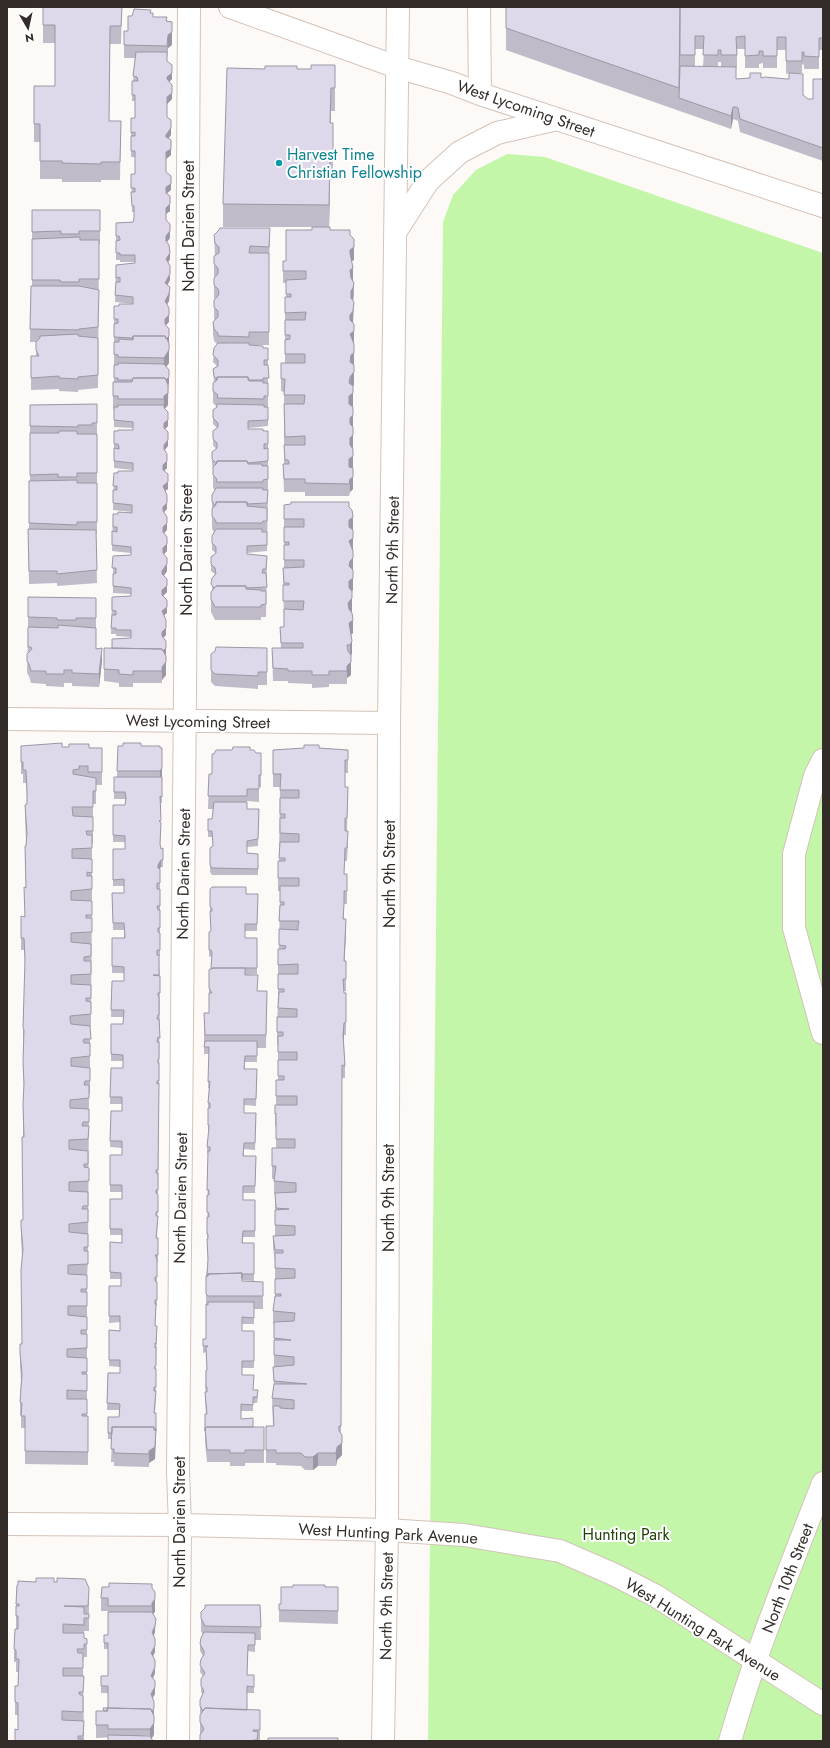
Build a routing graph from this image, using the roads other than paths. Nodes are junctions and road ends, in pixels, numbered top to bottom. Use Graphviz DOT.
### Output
graph roads {
  1 [pos="189,7"];
  2 [pos="230,7"];
  3 [pos="398,7"];
  4 [pos="479,7"];
  5 [pos="397,67"];
  6 [pos="480,94"];
  7 [pos="557,119"];
  8 [pos="823,206"];
  9 [pos="396,231"];
  10 [pos="7,719"];
  11 [pos="185,721"];
  12 [pos="389,723"];
  13 [pos="823,760"];
  14 [pos="823,1033"];
  15 [pos="823,1483"];
  16 [pos="7,1524"];
  17 [pos="180,1525"];
  18 [pos="387,1530"];
  19 [pos="756,1661"];
  20 [pos="823,1704"];
  21 [pos="178,1741"];
  22 [pos="383,1741"];
  23 [pos="730,1741"];
  1 -- 11 [label="street, North Darien Street"];
  2 -- 5 [label="street, West Lycoming Street"];
  3 -- 5 [label="street, North 9th Street"];
  4 -- 6 [label="street"];
  5 -- 6 [label="street, West Lycoming Street"];
  5 -- 9 [label="street, North 9th Street"];
  6 -- 7 [label="street, West Lycoming Street"];
  7 -- 8 [label="street, West Lycoming Street"];
  7 -- 9 [label="street"];
  9 -- 12 [label="street, North 9th Street"];
  10 -- 11 [label="street, West Lycoming Street"];
  11 -- 12 [label="street, West Lycoming Street"];
  11 -- 17 [label="street, North Darien Street"];
  12 -- 18 [label="street, North 9th Street"];
  13 -- 14 [label="street"];
  15 -- 19 [label="street, North 10th Street"];
  16 -- 17 [label="street, West Hunting Park Avenue"];
  17 -- 18 [label="street, West Hunting Park Avenue"];
  17 -- 21 [label="street, North Darien Street"];
  18 -- 19 [label="street, West Hunting Park Avenue"];
  18 -- 22 [label="street, North 9th Street"];
  19 -- 20 [label="street, West Hunting Park Avenue"];
  19 -- 23 [label="street, North 10th Street"];
}
